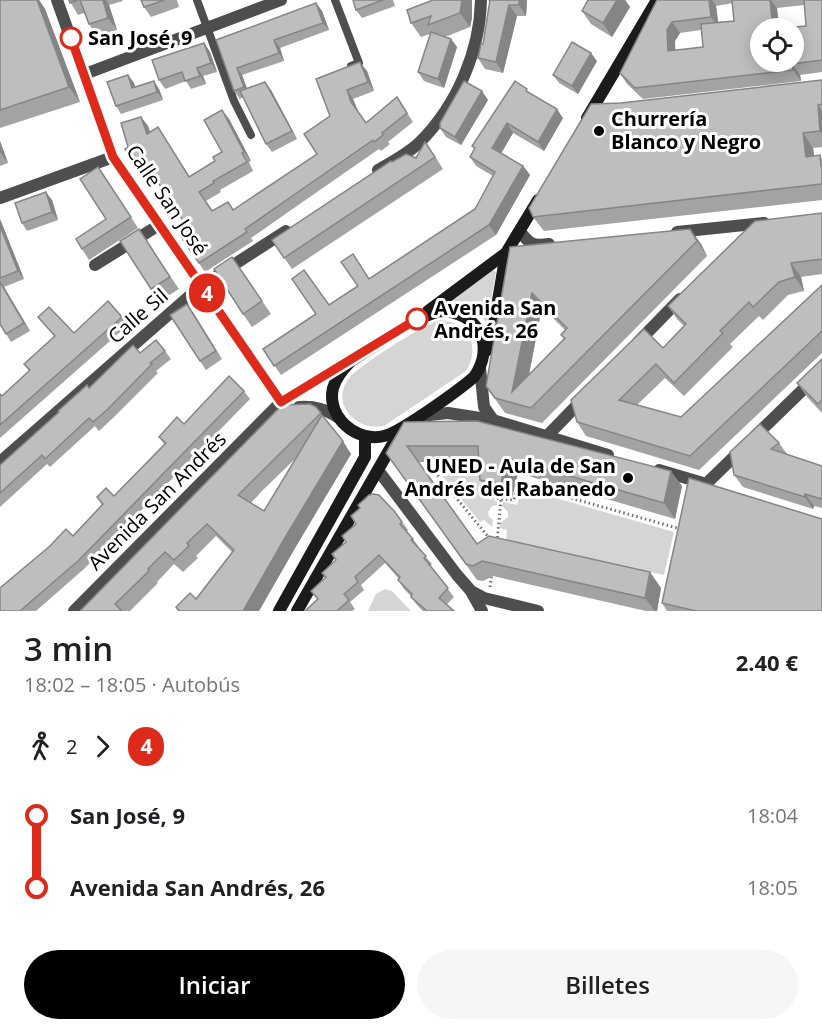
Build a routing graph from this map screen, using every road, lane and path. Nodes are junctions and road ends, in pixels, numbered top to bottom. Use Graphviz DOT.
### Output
graph roads {
  1 [pos="57,0"];
  2 [pos="197,0"];
  3 [pos="281,0"];
  4 [pos="334,0"];
  5 [pos="481,0"];
  6 [pos="657,0"];
  7 [pos="207,27"];
  8 [pos="345,69"];
  9 [pos="85,74"];
  10 [pos="611,110"];
  11 [pos="592,111"];
  12 [pos="580,131"];
  13 [pos="251,135"];
  14 [pos="113,157"];
  15 [pos="371,175"];
  16 [pos="543,193"];
  17 [pos="0,198"];
  18 [pos="301,221"];
  19 [pos="779,222"];
  20 [pos="159,225"];
  21 [pos="752,225"];
  22 [pos="520,232"];
  23 [pos="661,234"];
  24 [pos="740,237"];
  25 [pos="559,244"];
  26 [pos="506,253"];
  27 [pos="95,265"];
  28 [pos="201,286"];
  29 [pos="692,287"];
  30 [pos="417,319"];
  31 [pos="625,355"];
  32 [pos="351,361"];
  33 [pos="482,363"];
  34 [pos="822,371"];
  35 [pos="592,390"];
  36 [pos="281,402"];
  37 [pos="267,417"];
  38 [pos="417,417"];
  39 [pos="339,418"];
  40 [pos="493,420"];
  41 [pos="402,427"];
  42 [pos="365,437"];
  43 [pos="546,437"];
  44 [pos="625,460"];
  45 [pos="0,462"];
  46 [pos="483,463"];
  47 [pos="647,467"];
  48 [pos="378,470"];
  49 [pos="483,474"];
  50 [pos="692,480"];
  51 [pos="689,496"];
  52 [pos="501,499"];
  53 [pos="677,528"];
  54 [pos="493,567"];
  55 [pos="490,587"];
  56 [pos="471,591"];
  57 [pos="74,611"];
  58 [pos="279,611"];
  59 [pos="297,611"];
  60 [pos="483,611"];
  61 [pos="534,611"];
  1 -- 9 [label="street, Calle San José"];
  2 -- 7 [label="lane"];
  3 -- 7 [label="street"];
  4 -- 8 [label="lane"];
  5 -- 15 [label="street"];
  6 -- 11 [label="main road"];
  7 -- 9 [label="street"];
  7 -- 13 [label="lane"];
  9 -- 14 [label="street, Calle San José"];
  10 -- 11 [label="street"];
  11 -- 12 [label="main road"];
  14 -- 17 [label="street"];
  14 -- 20 [label="street, Calle San José"];
  16 -- 22 [label="main road"];
  18 -- 28 [label="street, Calle Sil"];
  19 -- 21 [label="street"];
  20 -- 27 [label="street"];
  20 -- 28 [label="street, Calle San José"];
  21 -- 23 [label="street"];
  21 -- 24 [label="street"];
  22 -- 25 [label="street"];
  22 -- 26 [label="main road"];
  26 -- 30 [label="main road"];
  26 -- 33 [label="main road"];
  28 -- 36 [label="street, Calle San José"];
  28 -- 45 [label="street, Calle Sil"];
  29 -- 31 [label="street"];
  30 -- 32 [label="main road"];
  30 -- 33 [label="main road"];
  32 -- 36 [label="street, Avenida San Andrés"];
  32 -- 39 [label="main road"];
  33 -- 38 [label="main road"];
  33 -- 40 [label="street"];
  34 -- 50 [label="street"];
  35 -- 43 [label="street"];
  36 -- 37 [label="street, Avenida San Andrés"];
  37 -- 39 [label="street, Avenida San Andrés"];
  37 -- 57 [label="street, Avenida San Andrés"];
  38 -- 40 [label="street"];
  38 -- 41 [label="main road"];
  39 -- 42 [label="main road"];
  40 -- 43 [label="street"];
  41 -- 42 [label="main road"];
  41 -- 48 [label="main road"];
  42 -- 58 [label="main road"];
  43 -- 44 [label="street"];
  46 -- 52 [label="path"];
  47 -- 50 [label="street"];
  48 -- 56 [label="street"];
  48 -- 59 [label="main road"];
  49 -- 52 [label="path"];
  50 -- 51 [label="street"];
  52 -- 53 [label="path"];
  54 -- 55 [label="path"];
  56 -- 60 [label="street"];
  56 -- 61 [label="street"];
}
